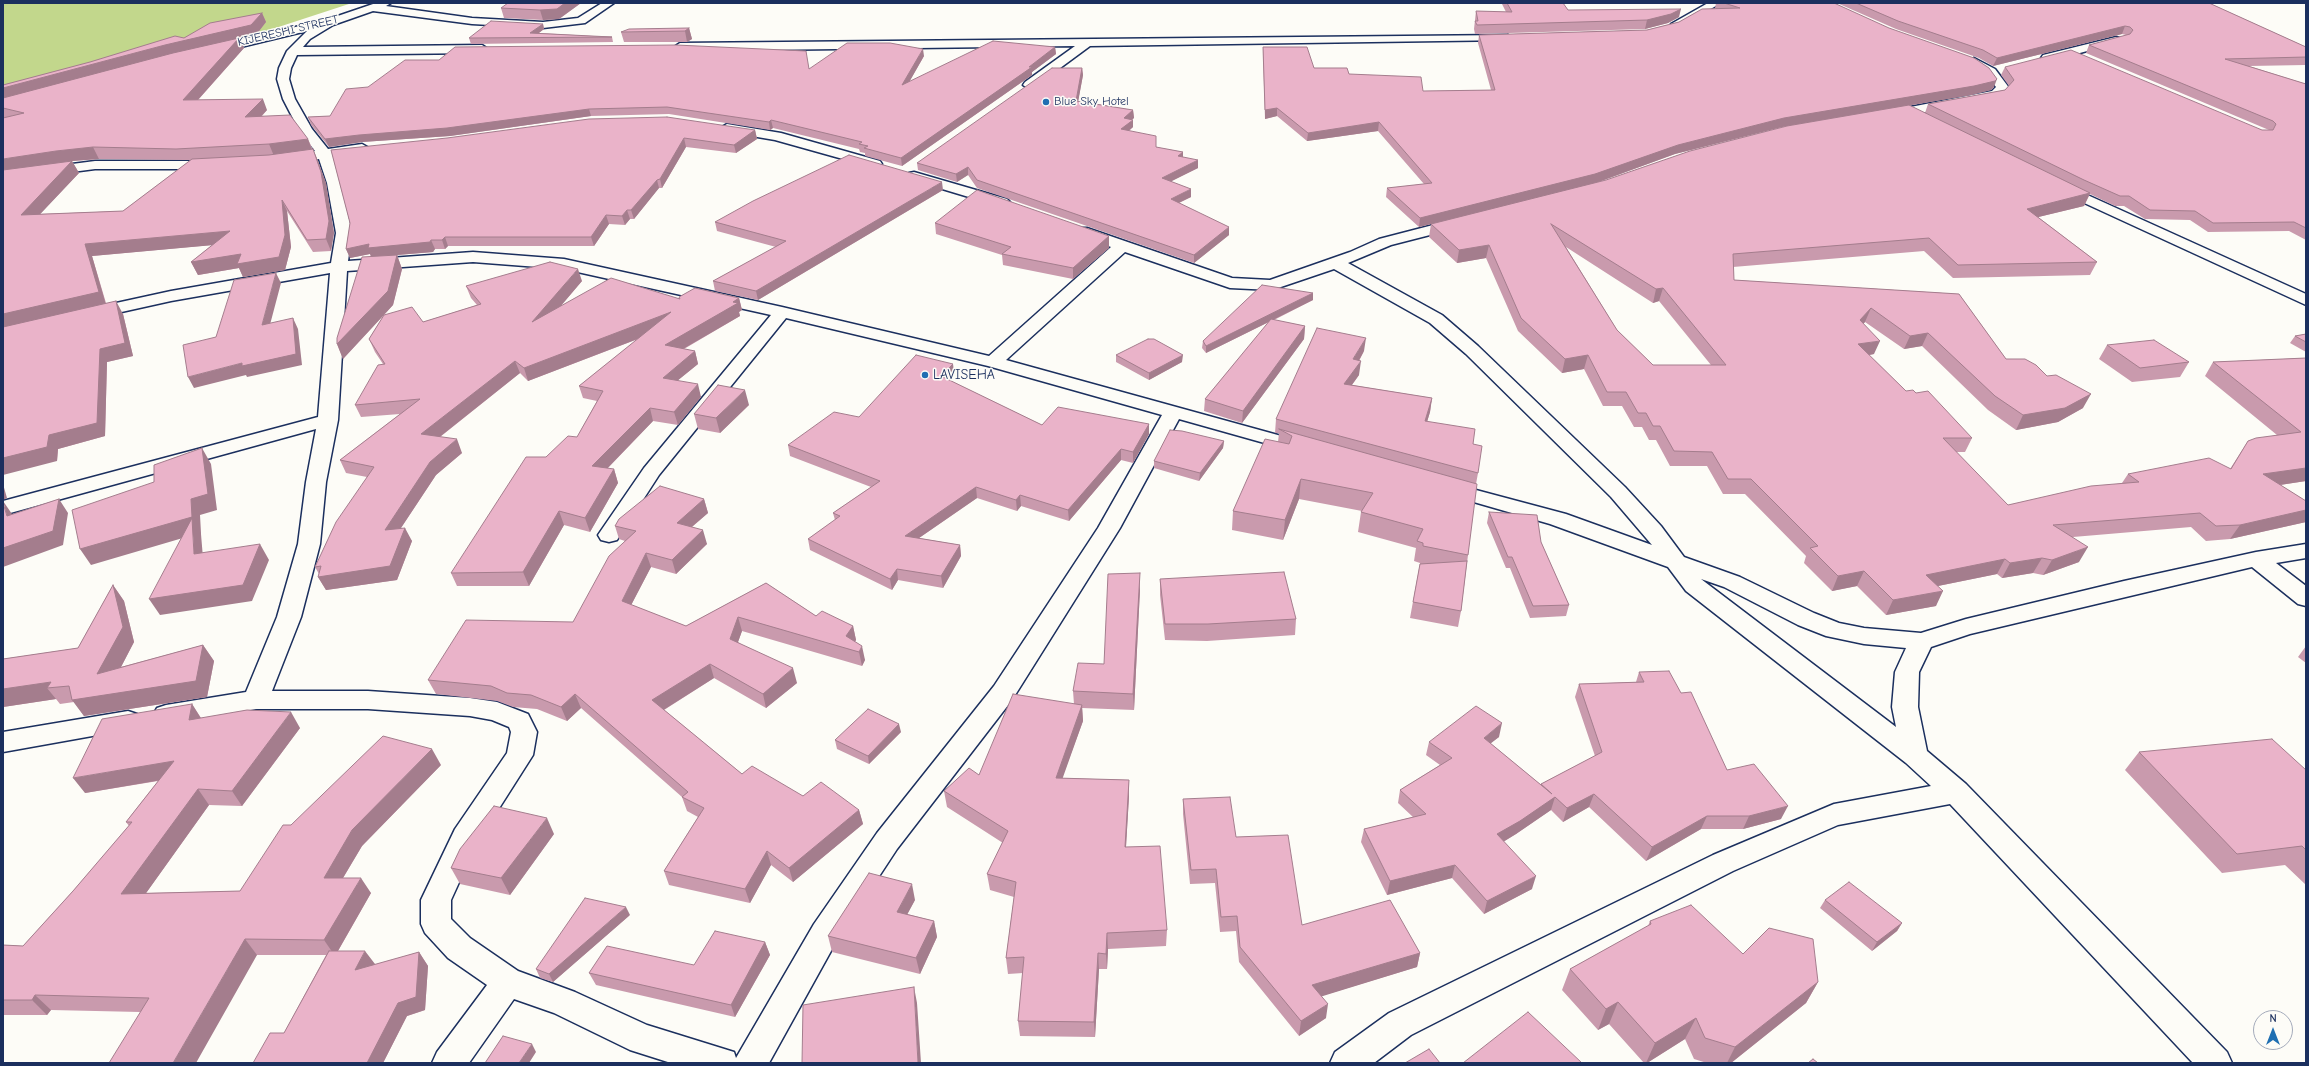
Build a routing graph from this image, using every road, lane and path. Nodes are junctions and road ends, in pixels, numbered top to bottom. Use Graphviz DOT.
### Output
graph roads {
  1 [pos="386,3"];
  2 [pos="609,3"];
  3 [pos="1716,3"];
  4 [pos="373,8"];
  5 [pos="328,23"];
  6 [pos="1666,28"];
  7 [pos="1520,38"];
  8 [pos="2122,38"];
  9 [pos="1087,43"];
  10 [pos="664,47"];
  11 [pos="492,49"];
  12 [pos="293,51"];
  13 [pos="202,52"];
  14 [pos="2070,52"];
  15 [pos="1961,57"];
  16 [pos="2034,61"];
  17 [pos="2092,61"];
  18 [pos="2006,68"];
  19 [pos="1991,72"];
  20 [pos="1017,93"];
  21 [pos="1909,112"];
  22 [pos="1879,117"];
  23 [pos="1931,122"];
  24 [pos="716,126"];
  25 [pos="378,146"];
  26 [pos="324,154"];
  27 [pos="274,161"];
  28 [pos="229,164"];
  29 [pos="917,165"];
  30 [pos="888,168"];
  31 [pos="26,173"];
  32 [pos="3,177"];
  33 [pos="2045,179"];
  34 [pos="3,191"];
  35 [pos="1012,206"];
  36 [pos="1470,220"];
  37 [pos="1070,227"];
  38 [pos="1122,246"];
  39 [pos="1334,262"];
  40 [pos="339,267"];
  41 [pos="2306,300"];
  42 [pos="782,312"];
  43 [pos="78,316"];
  44 [pos="993,362"];
  45 [pos="1173,412"];
  46 [pos="328,420"];
  47 [pos="1326,454"];
  48 [pos="1431,483"];
  49 [pos="3,508"];
  50 [pos="608,535"];
  51 [pos="2306,551"];
  52 [pos="2256,559"];
  53 [pos="1678,562"];
  54 [pos="2306,598"];
  55 [pos="1921,642"];
  56 [pos="256,700"];
  57 [pos="3,742"];
  58 [pos="1915,756"];
  59 [pos="1956,792"];
  60 [pos="508,982"];
  61 [pos="449,1063"];
  62 [pos="722,1063"];
  63 [pos="751,1063"];
  64 [pos="1347,1063"];
  65 [pos="2215,1063"];
  1 -- 4 [label="street, KIJERESHI STREET"];
  2 -- 4 [label="street"];
  3 -- 6 [label="street"];
  4 -- 5 [label="street, KIJERESHI STREET"];
  5 -- 12 [label="street"];
  5 -- 13 [label="street, KIJERESHI STREET"];
  7 -- 9 [label="street"];
  8 -- 14 [label="street"];
  9 -- 10 [label="street"];
  9 -- 20 [label="street"];
  11 -- 12 [label="street"];
  12 -- 26 [label="street"];
  14 -- 16 [label="street"];
  14 -- 17 [label="street"];
  15 -- 19 [label="street"];
  18 -- 19 [label="street"];
  19 -- 21 [label="street"];
  21 -- 22 [label="street"];
  21 -- 23 [label="street"];
  24 -- 30 [label="street"];
  25 -- 26 [label="street"];
  26 -- 27 [label="street"];
  26 -- 40 [label="street"];
  28 -- 31 [label="street"];
  29 -- 35 [label="street"];
  31 -- 32 [label="street"];
  31 -- 34 [label="street"];
  33 -- 41 [label="street"];
  36 -- 39 [label="street"];
  37 -- 38 [label="street"];
  38 -- 39 [label="street"];
  38 -- 44 [label="street"];
  39 -- 53 [label="street"];
  40 -- 42 [label="street"];
  40 -- 43 [label="street"];
  40 -- 46 [label="street"];
  42 -- 44 [label="street"];
  42 -- 50 [label="street"];
  44 -- 45 [label="street"];
  45 -- 47 [label="street"];
  45 -- 63 [label="street"];
  46 -- 49 [label="street"];
  46 -- 56 [label="street"];
  48 -- 53 [label="street"];
  51 -- 52 [label="street"];
  52 -- 54 [label="street"];
  52 -- 55 [label="street"];
  53 -- 55 [label="street"];
  53 -- 58 [label="street"];
  55 -- 58 [label="street"];
  56 -- 57 [label="street"];
  56 -- 60 [label="street"];
  58 -- 59 [label="street"];
  59 -- 64 [label="street"];
  59 -- 65 [label="street"];
  60 -- 61 [label="street"];
  60 -- 62 [label="street"];
}
